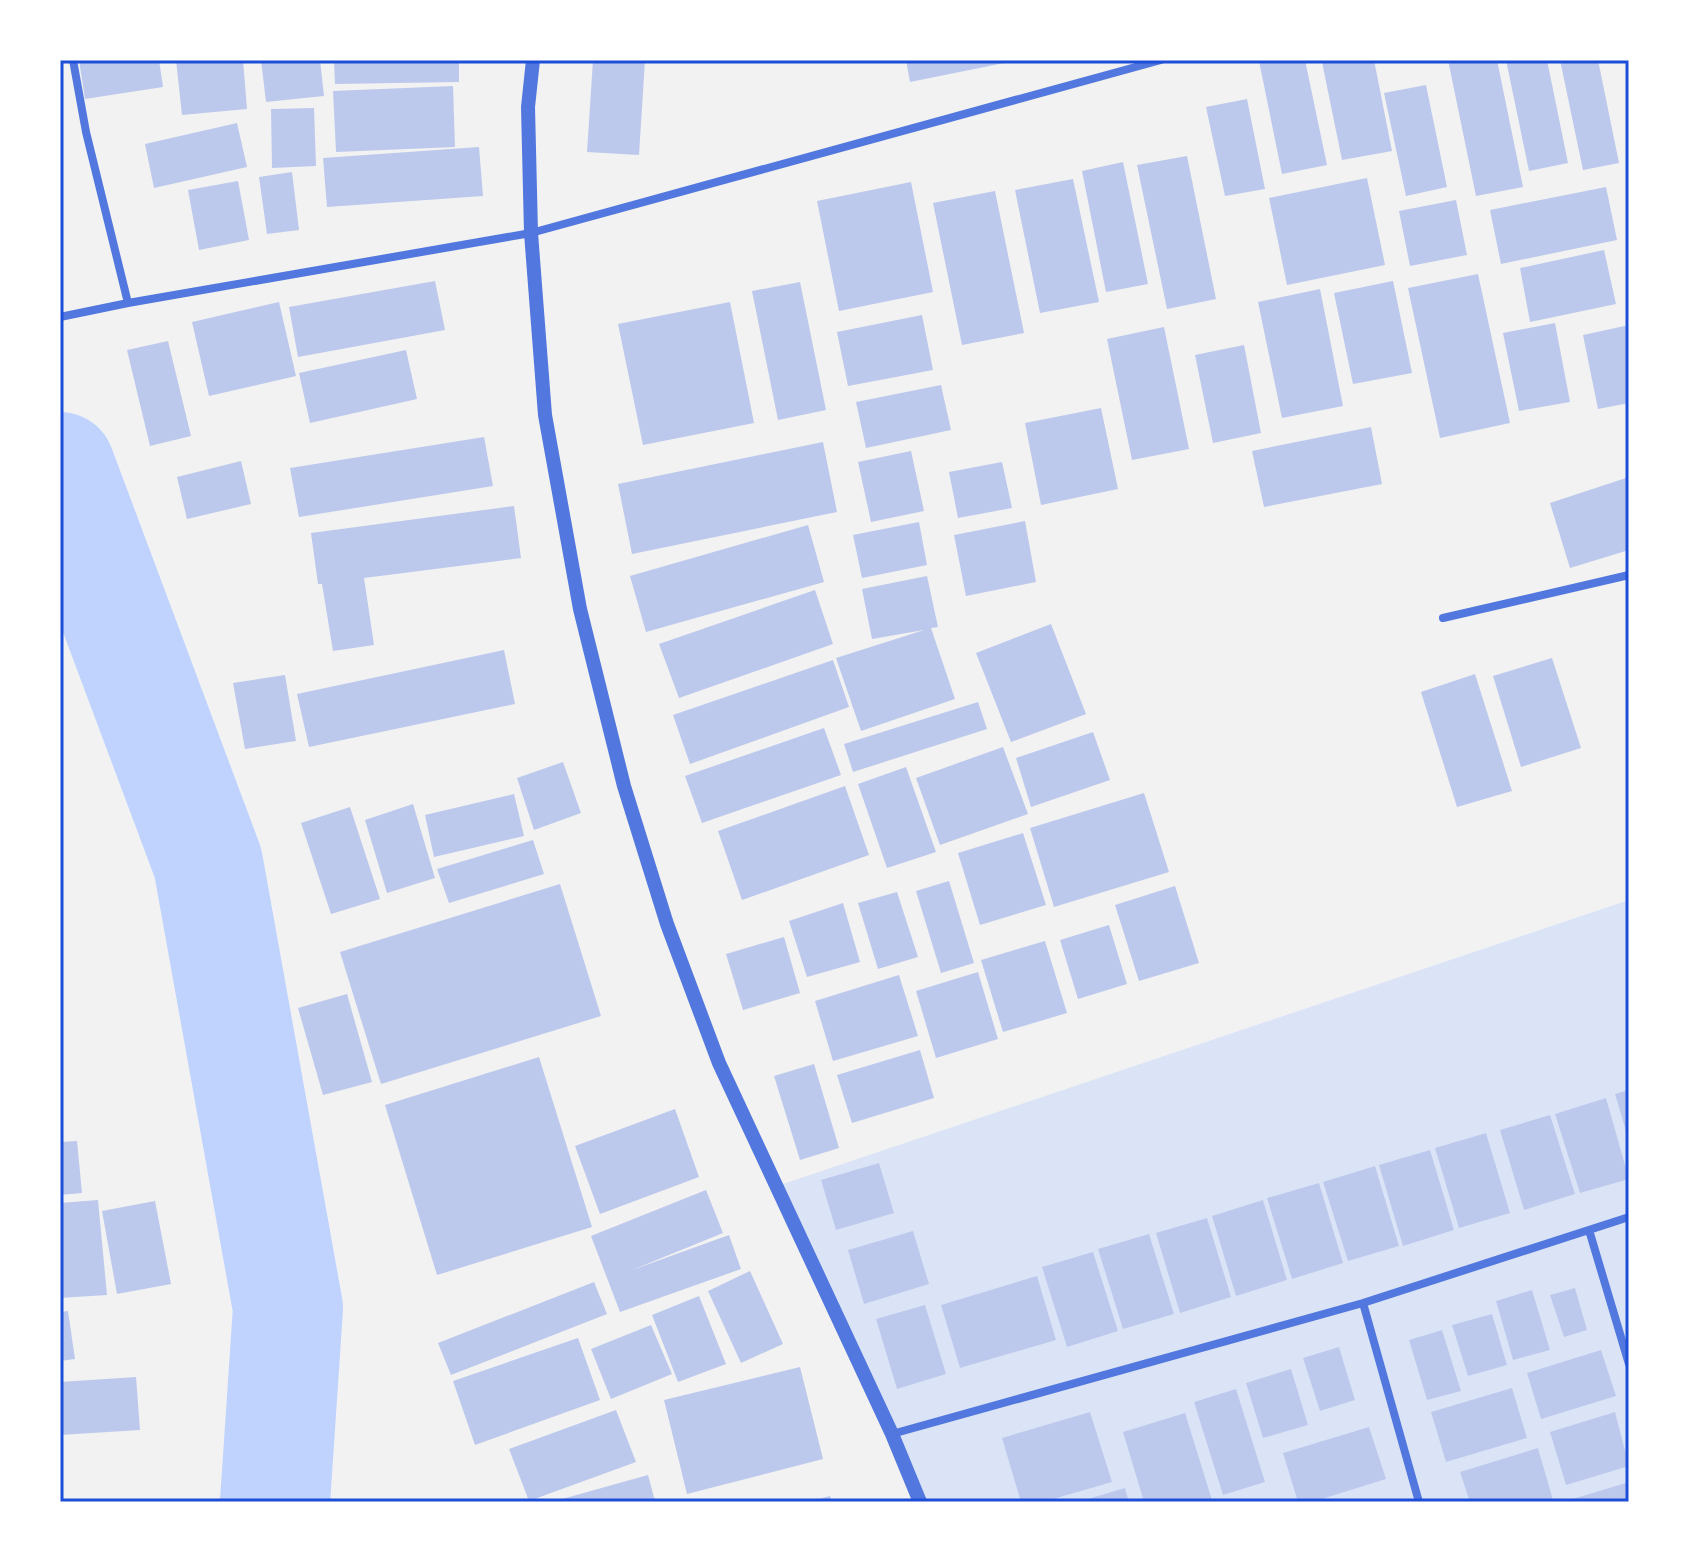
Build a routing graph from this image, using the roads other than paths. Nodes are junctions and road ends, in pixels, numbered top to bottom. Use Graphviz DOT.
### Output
graph roads {
  1 [pos="73,60"];
  2 [pos="533,60"];
  3 [pos="1161,60"];
  4 [pos="531,233"];
  5 [pos="128,303"];
  6 [pos="60,317"];
  7 [pos="1629,575"];
  8 [pos="1443,618"];
  9 [pos="1629,1217"];
  10 [pos="1589,1230"];
  11 [pos="1363,1303"];
  12 [pos="1629,1364"];
  13 [pos="892,1434"];
  14 [pos="920,1502"];
  15 [pos="1419,1502"];
  1 -- 5 [label="street"];
  2 -- 4 [label="street"];
  3 -- 4 [label="street"];
  4 -- 5 [label="street"];
  4 -- 13 [label="street"];
  5 -- 6 [label="street"];
  7 -- 8 [label="street"];
  9 -- 10 [label="street"];
  10 -- 11 [label="street"];
  10 -- 12 [label="street"];
  11 -- 13 [label="street"];
  11 -- 15 [label="street"];
  13 -- 14 [label="street"];
}
